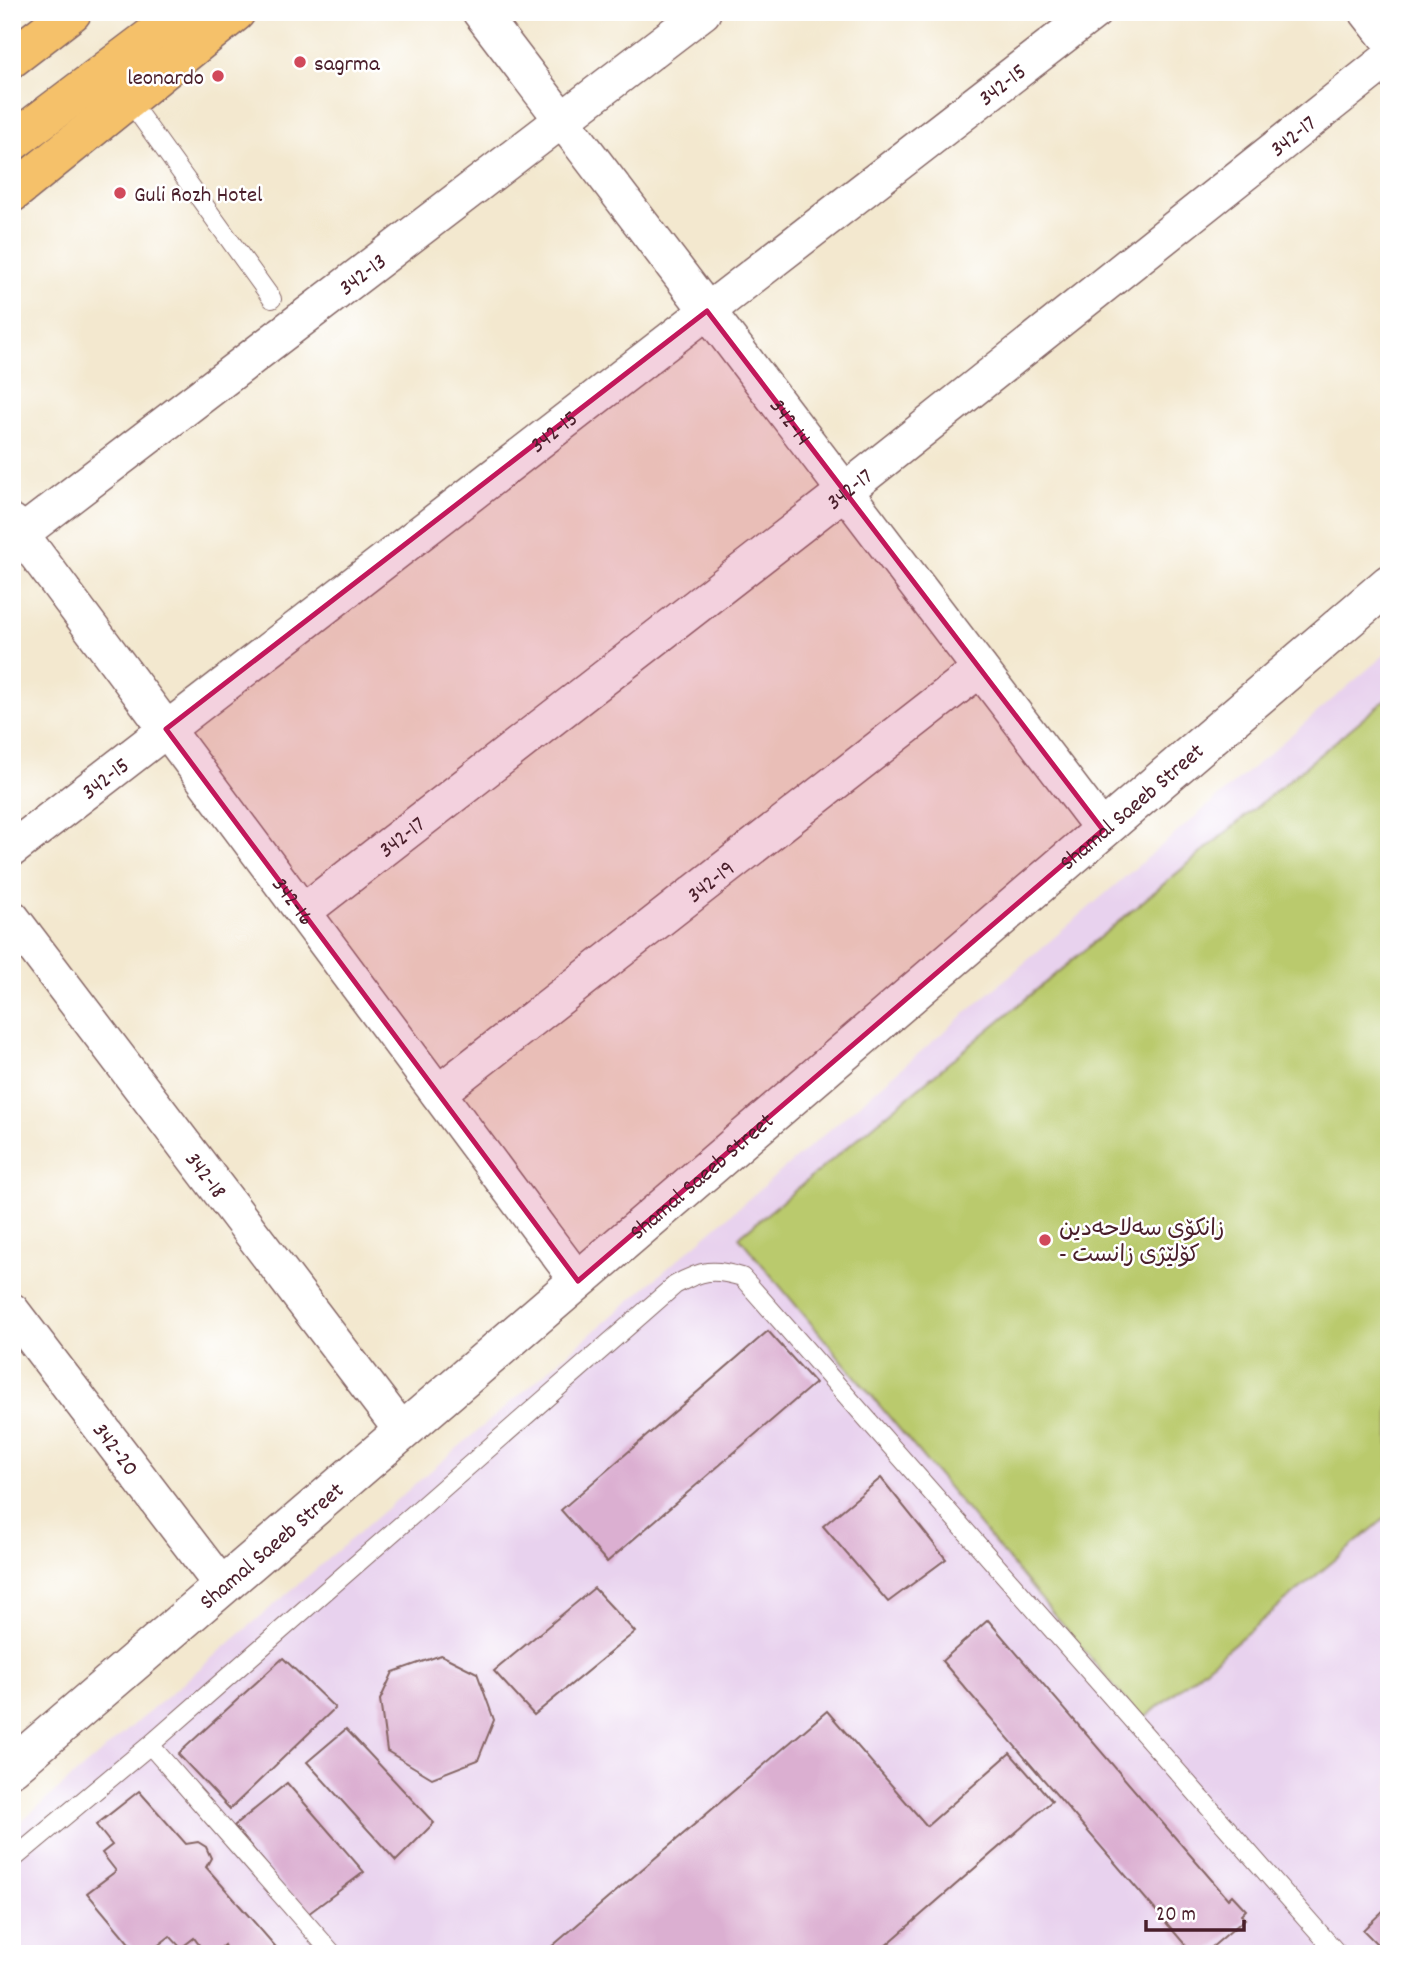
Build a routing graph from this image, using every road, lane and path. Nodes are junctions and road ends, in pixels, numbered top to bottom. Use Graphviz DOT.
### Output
graph roads {
  1 [pos="72,12"];
  2 [pos="184,12"];
  3 [pos="236,12"];
  4 [pos="480,12"];
  5 [pos="703,12"];
  6 [pos="1094,12"];
  7 [pos="1367,12"];
  8 [pos="1389,40"];
  9 [pos="12,58"];
  10 [pos="1389,58"];
  11 [pos="128,99"];
  12 [pos="562,120"];
  13 [pos="12,142"];
  14 [pos="12,193"];
  15 [pos="272,299"];
  16 [pos="707,311"];
  17 [pos="845,491"];
  18 [pos="17,528"];
  19 [pos="1389,584"];
  20 [pos="980,669"];
  21 [pos="166,729"];
  22 [pos="1103,830"];
  23 [pos="12,849"];
  24 [pos="303,912"];
  25 [pos="12,918"];
  26 [pos="438,1093"];
  27 [pos="578,1280"];
  28 [pos="12,1311"];
  29 [pos="402,1431"];
  30 [pos="222,1586"];
  31 [pos="150,1745"];
  32 [pos="15,1758"];
  33 [pos="12,1860"];
  34 [pos="1328,1950"];
  35 [pos="333,1954"];
  1 -- 9 [label="highway"];
  2 -- 13 [label="highway"];
  3 -- 11 [label="highway"];
  4 -- 12 [label="street, 342-14"];
  5 -- 12 [label="street, 342-13"];
  6 -- 16 [label="street, 342-15"];
  7 -- 8 [label="street"];
  10 -- 17 [label="street, 342-17"];
  11 -- 14 [label="highway"];
  11 -- 15 [label="lane"];
  12 -- 16 [label="street, 342-14"];
  12 -- 18 [label="street, 342-13"];
  16 -- 17 [label="street, 342-14"];
  16 -- 21 [label="street, 342-15"];
  17 -- 20 [label="street, 342-14"];
  17 -- 24 [label="street, 342-17"];
  18 -- 21 [label="street, 342-16"];
  19 -- 22 [label="street, Shamal Saeeb Street"];
  20 -- 22 [label="street, 342-14"];
  20 -- 26 [label="street, 342-19"];
  21 -- 23 [label="street, 342-15"];
  21 -- 24 [label="street, 342-16"];
  22 -- 27 [label="street, Shamal Saeeb Street"];
  24 -- 26 [label="street, 342-16"];
  25 -- 29 [label="street, 342-18"];
  26 -- 27 [label="street, 342-16"];
  27 -- 29 [label="street, Shamal Saeeb Street"];
  28 -- 30 [label="street, 342-20"];
  29 -- 30 [label="street, Shamal Saeeb Street"];
  30 -- 32 [label="street, Shamal Saeeb Street"];
  31 -- 33 [label="lane"];
  31 -- 34 [label="lane"];
  31 -- 35 [label="lane"];
}
